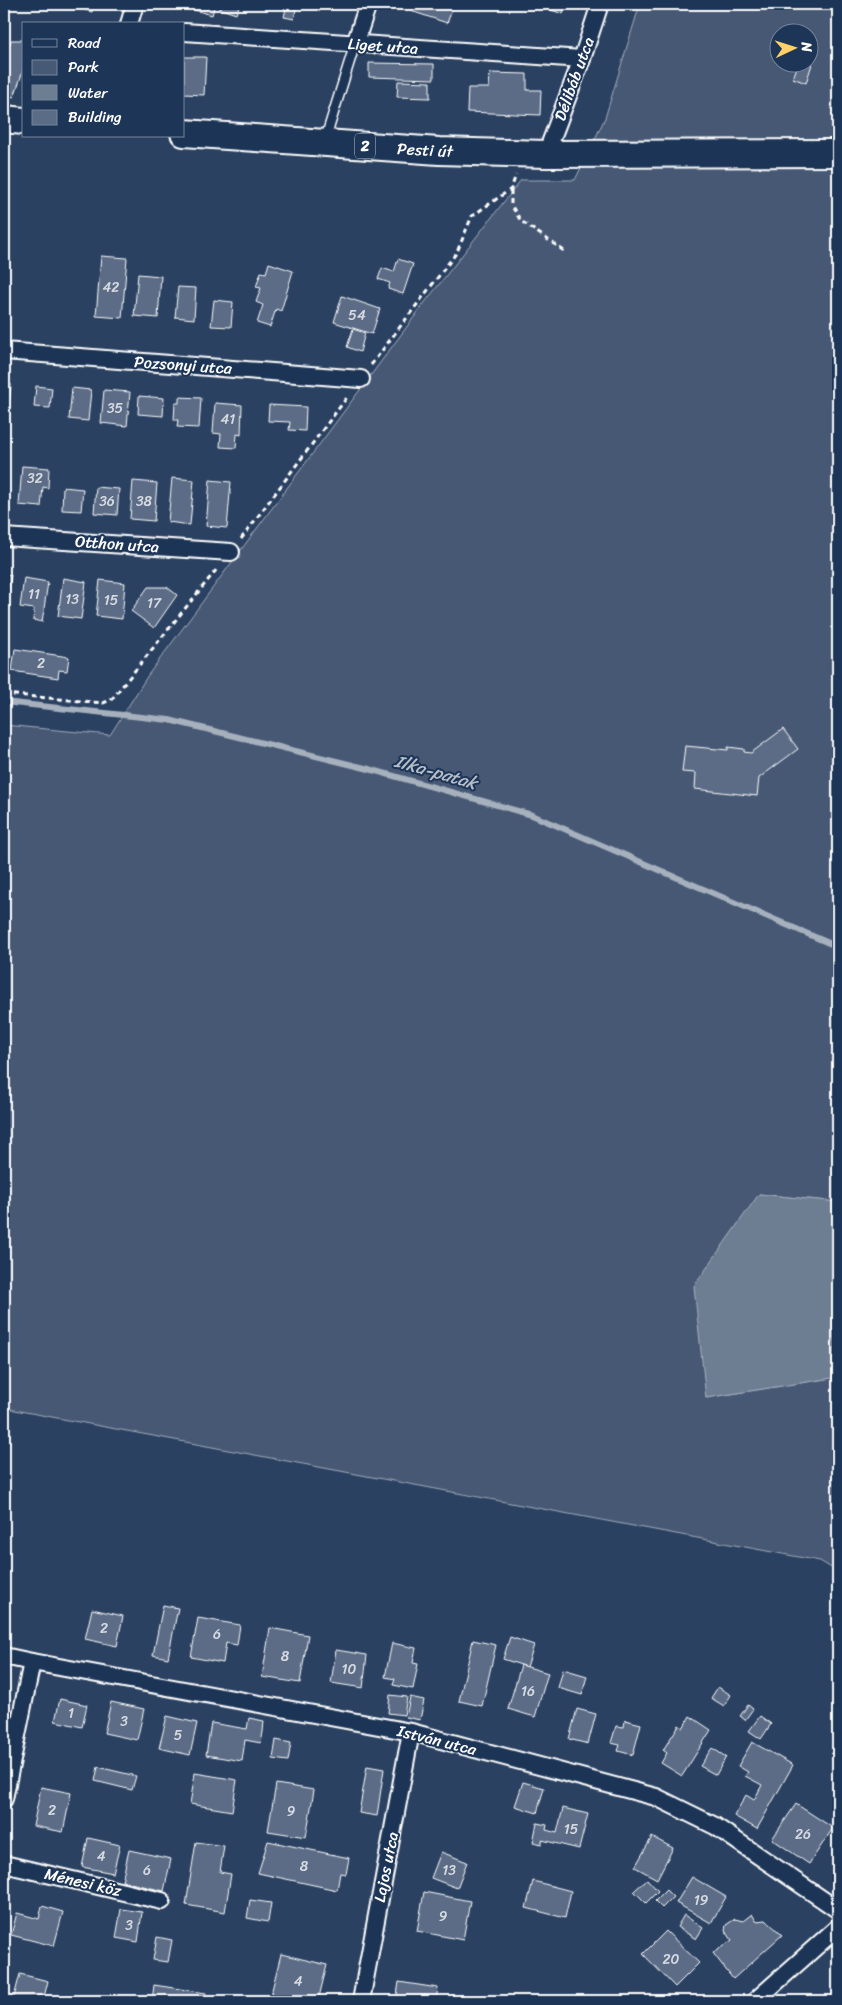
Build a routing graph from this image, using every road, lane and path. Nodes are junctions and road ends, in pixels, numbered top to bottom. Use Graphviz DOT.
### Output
graph roads {
  1 [pos="135,4"];
  2 [pos="368,4"];
  3 [pos="600,4"];
  4 [pos="130,22"];
  5 [pos="185,32"];
  6 [pos="355,44"];
  7 [pos="582,58"];
  8 [pos="4,119"];
  9 [pos="22,121"];
  10 [pos="185,133"];
  11 [pos="324,144"];
  12 [pos="838,152"];
  13 [pos="535,154"];
  14 [pos="512,189"];
  15 [pos="567,253"];
  16 [pos="4,351"];
  17 [pos="361,378"];
  18 [pos="4,537"];
  19 [pos="231,552"];
  20 [pos="4,694"];
  21 [pos="4,1656"];
  22 [pos="32,1662"];
  23 [pos="411,1732"];
  24 [pos="4,1799"];
  25 [pos="4,1864"];
  26 [pos="162,1901"];
  27 [pos="838,1910"];
  28 [pos="838,1927"];
  29 [pos="361,2001"];
  30 [pos="755,2001"];
  1 -- 4 [label="street"];
  2 -- 6 [label="street"];
  3 -- 7 [label="street, Délibáb utca"];
  5 -- 6 [label="street, Liget utca"];
  6 -- 7 [label="street, Liget utca"];
  6 -- 11 [label="lane"];
  7 -- 13 [label="street, Délibáb utca"];
  8 -- 9 [label="main road"];
  10 -- 11 [label="main road, Pesti út / 2"];
  11 -- 13 [label="main road, Pesti út / 2"];
  12 -- 13 [label="main road, 2"];
  13 -- 14 [label="path"];
  14 -- 15 [label="path"];
  14 -- 17 [label="path"];
  16 -- 17 [label="street, Pozsonyi utca"];
  17 -- 19 [label="path"];
  18 -- 19 [label="street, Otthon utca"];
  19 -- 20 [label="path"];
  21 -- 22 [label="street, István utca"];
  22 -- 23 [label="street, István utca"];
  22 -- 24 [label="street"];
  23 -- 27 [label="street, István utca"];
  23 -- 29 [label="street, Lajos utca"];
  25 -- 26 [label="street, Ménesi köz"];
  28 -- 30 [label="street"];
}
